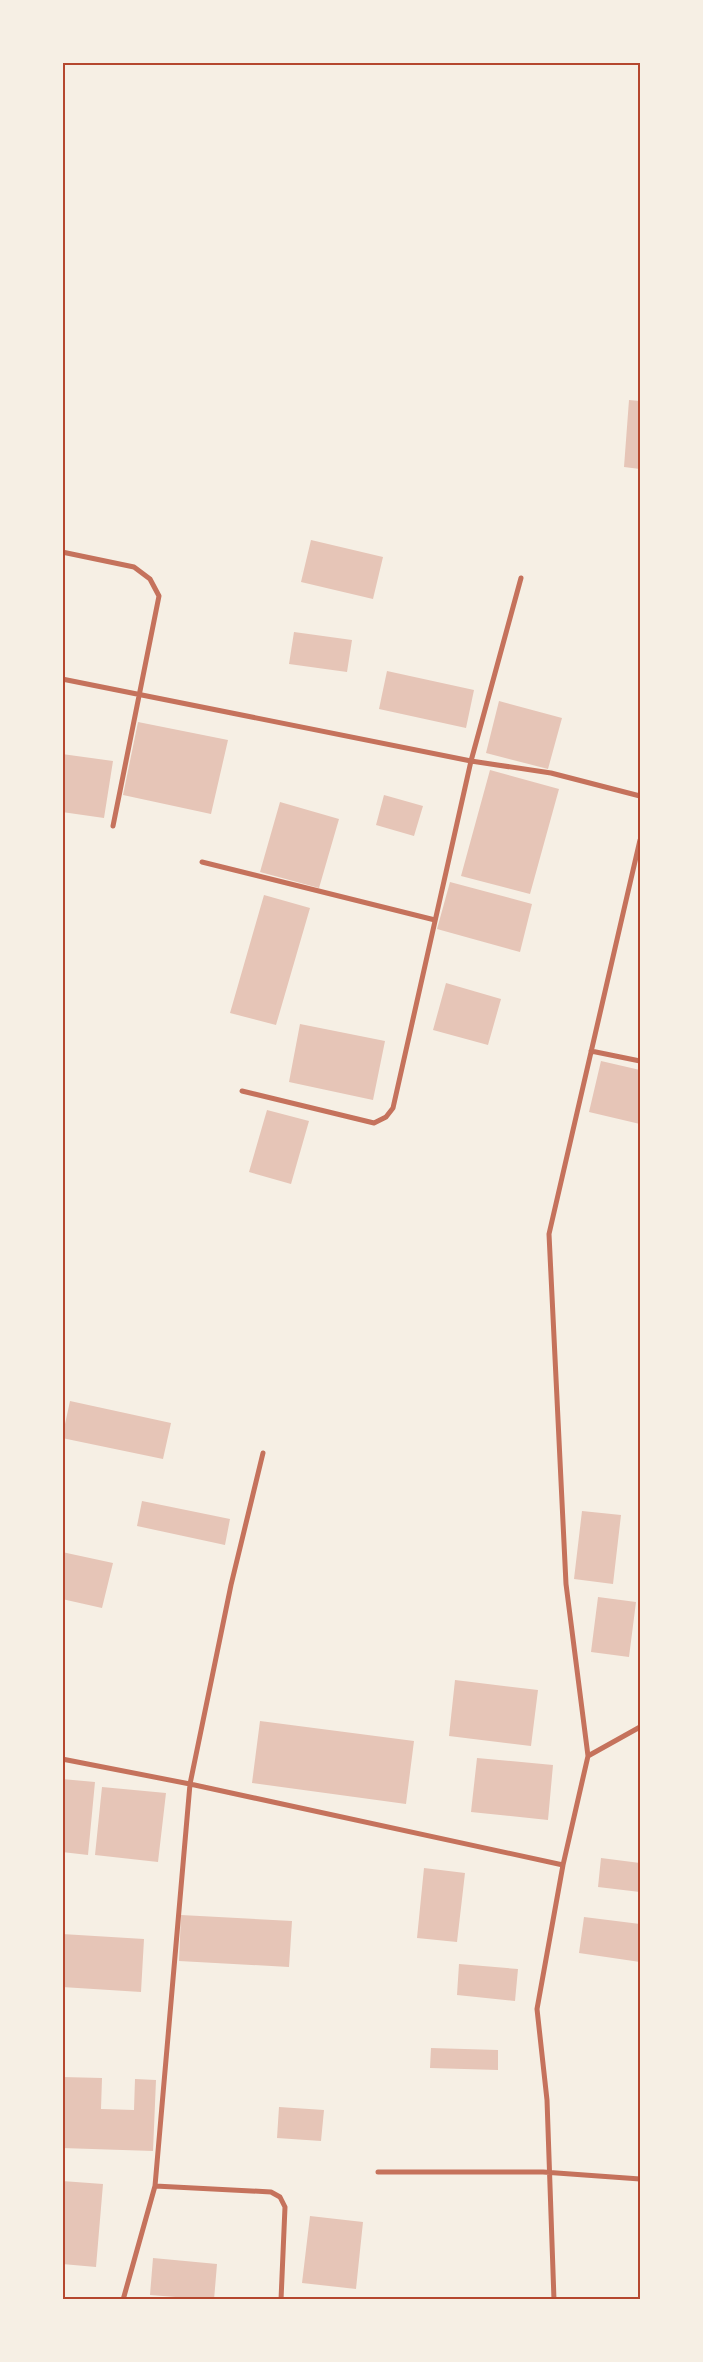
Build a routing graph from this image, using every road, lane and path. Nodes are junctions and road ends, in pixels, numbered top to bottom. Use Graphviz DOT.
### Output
graph roads {
  1 [pos="62,552"];
  2 [pos="521,578"];
  3 [pos="62,679"];
  4 [pos="139,694"];
  5 [pos="471,761"];
  6 [pos="640,796"];
  7 [pos="113,826"];
  8 [pos="640,840"];
  9 [pos="202,862"];
  10 [pos="435,920"];
  11 [pos="591,1051"];
  12 [pos="640,1061"];
  13 [pos="242,1091"];
  14 [pos="263,1453"];
  15 [pos="640,1727"];
  16 [pos="588,1756"];
  17 [pos="62,1759"];
  18 [pos="190,1784"];
  19 [pos="563,1865"];
  20 [pos="378,2172"];
  21 [pos="551,2173"];
  22 [pos="640,2179"];
  23 [pos="156,2186"];
  24 [pos="123,2300"];
  25 [pos="281,2300"];
  26 [pos="554,2300"];
  1 -- 4 [label="street"];
  2 -- 5 [label="street"];
  3 -- 4 [label="street"];
  4 -- 5 [label="street"];
  4 -- 7 [label="street"];
  5 -- 6 [label="street"];
  5 -- 10 [label="street"];
  8 -- 11 [label="street"];
  9 -- 10 [label="street"];
  10 -- 13 [label="street"];
  11 -- 12 [label="street"];
  11 -- 16 [label="street"];
  14 -- 18 [label="street"];
  15 -- 16 [label="street"];
  16 -- 19 [label="street"];
  17 -- 18 [label="street"];
  18 -- 19 [label="street"];
  18 -- 23 [label="street"];
  19 -- 21 [label="street"];
  20 -- 21 [label="street"];
  21 -- 22 [label="street"];
  21 -- 26 [label="street"];
  23 -- 24 [label="street"];
  23 -- 25 [label="street"];
}
